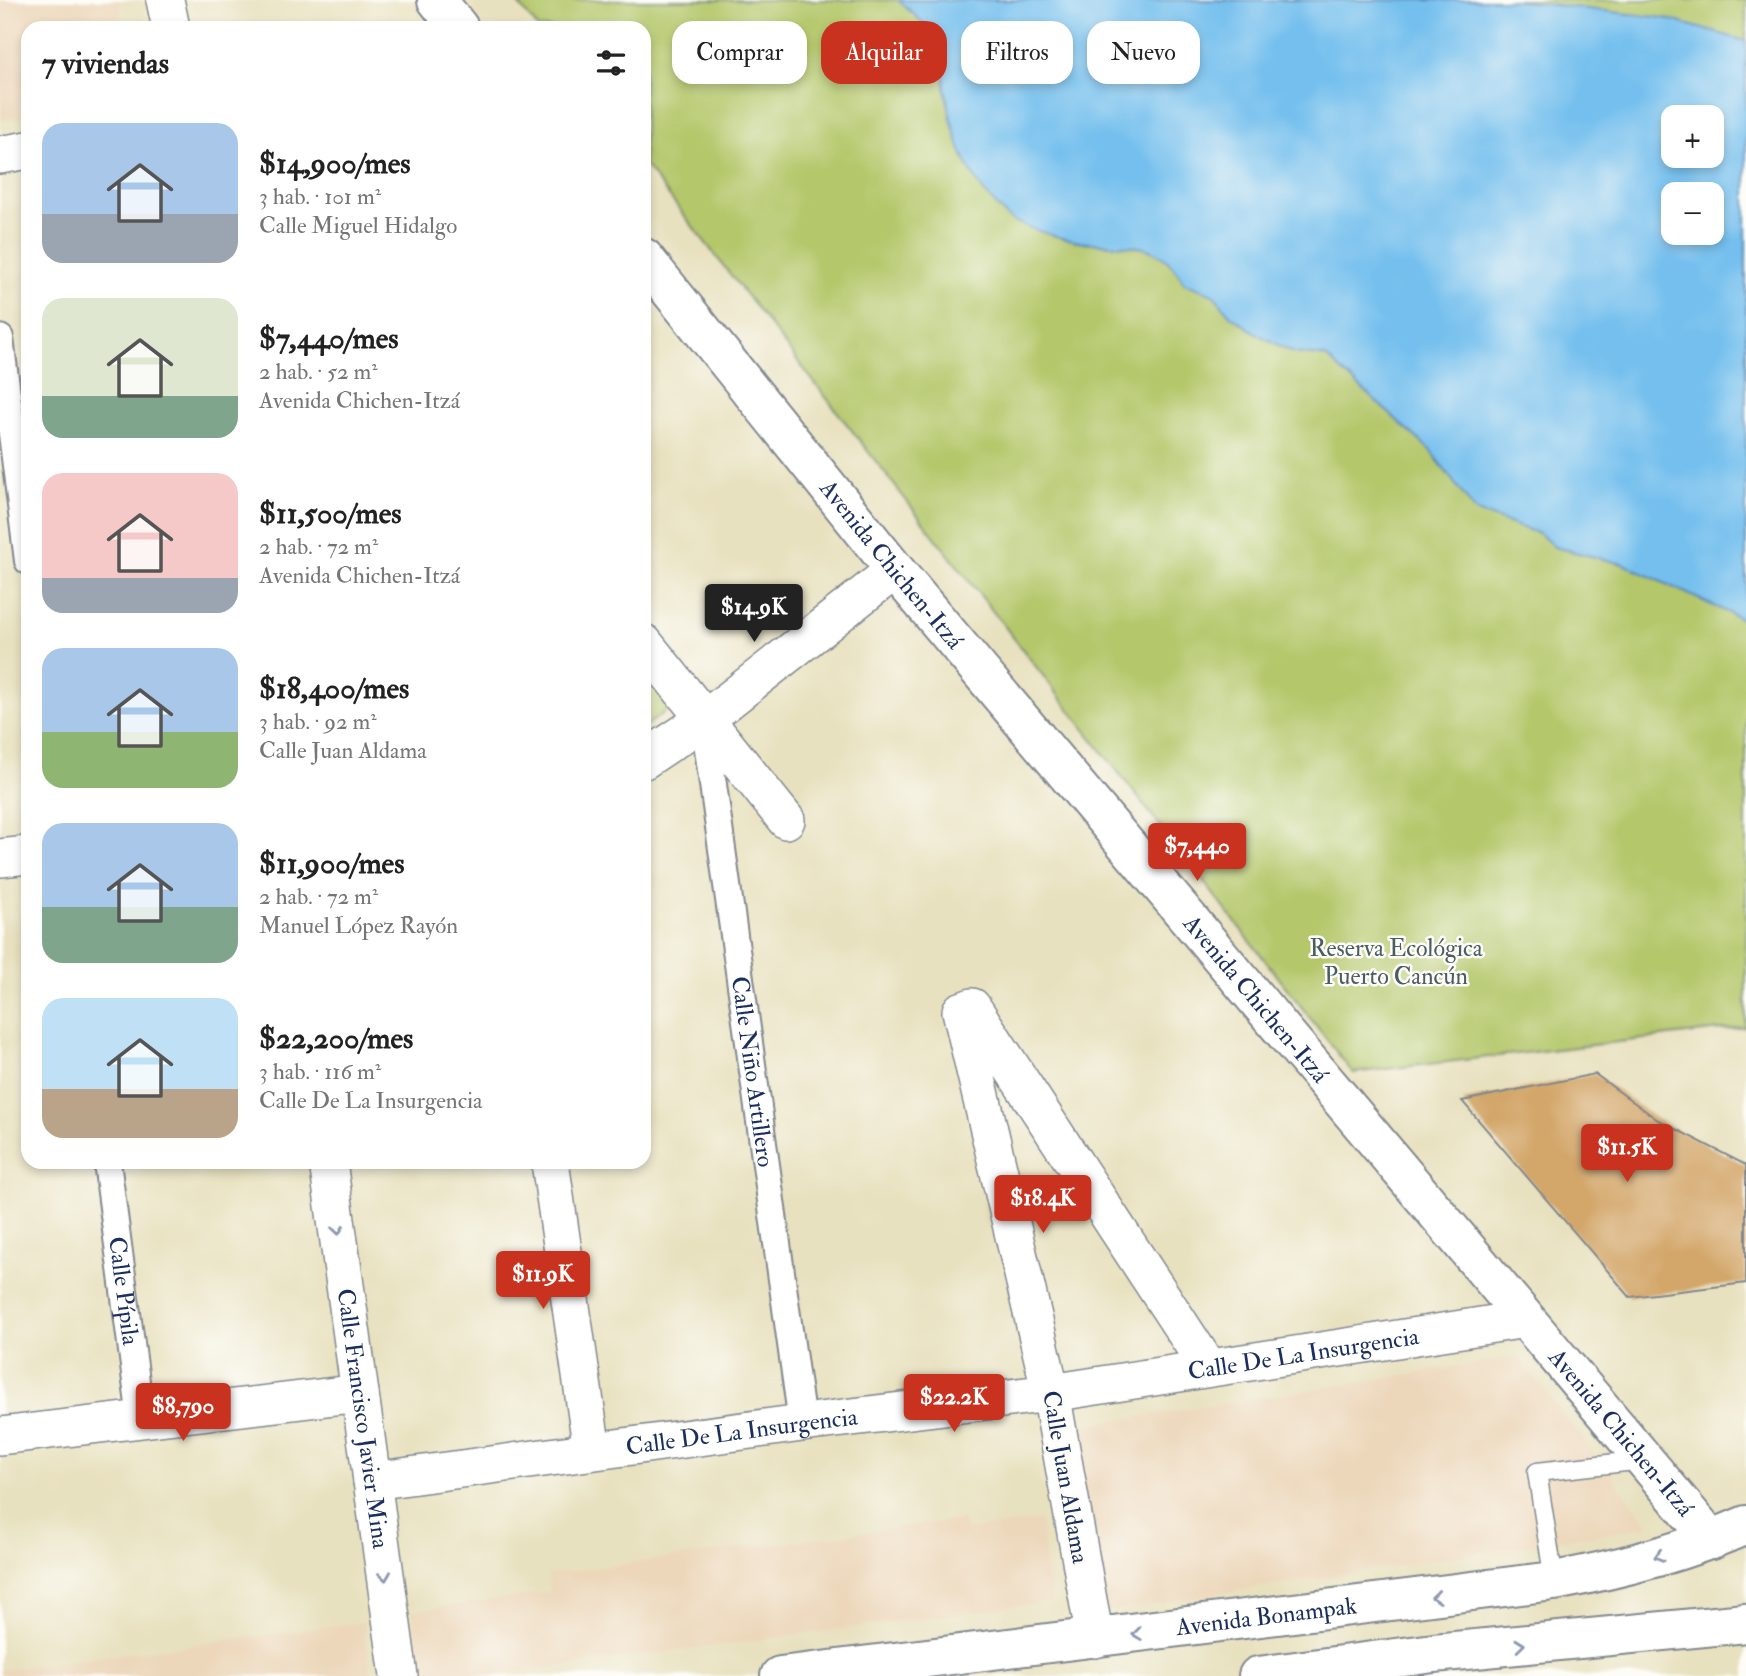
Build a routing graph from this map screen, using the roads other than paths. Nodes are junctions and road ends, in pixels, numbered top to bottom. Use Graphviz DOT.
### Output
graph roads {
  1 [pos="165,0"];
  2 [pos="437,0"];
  3 [pos="170,21"];
  4 [pos="454,21"];
  5 [pos="21,151"];
  6 [pos="0,155"];
  7 [pos="651,267"];
  8 [pos="0,338"];
  9 [pos="21,505"];
  10 [pos="895,570"];
  11 [pos="651,652"];
  12 [pos="704,720"];
  13 [pos="651,755"];
  14 [pos="786,820"];
  15 [pos="21,856"];
  16 [pos="0,859"];
  17 [pos="108,1169"];
  18 [pos="329,1169"];
  19 [pos="551,1169"];
  20 [pos="1526,1319"];
  21 [pos="1208,1367"];
  22 [pos="360,1393"];
  23 [pos="1051,1393"];
  24 [pos="141,1419"];
  25 [pos="802,1423"];
  26 [pos="0,1436"];
  27 [pos="592,1451"];
  28 [pos="1645,1460"];
  29 [pos="372,1481"];
  30 [pos="1746,1525"];
  31 [pos="1712,1540"];
  32 [pos="1555,1581"];
  33 [pos="1746,1623"];
  34 [pos="1095,1639"];
  35 [pos="398,1676"];
  36 [pos="780,1676"];
  37 [pos="1258,1676"];
  1 -- 3 [label="street"];
  2 -- 4 [label="street"];
  5 -- 6 [label="street"];
  7 -- 10 [label="street, Avenida Chichen-Itzá"];
  8 -- 9 [label="street"];
  10 -- 12 [label="street"];
  10 -- 20 [label="street, Avenida Chichen-Itzá"];
  11 -- 12 [label="street"];
  12 -- 13 [label="street"];
  12 -- 14 [label="street"];
  12 -- 25 [label="street, Calle Niño Artillero"];
  15 -- 16 [label="street"];
  17 -- 24 [label="street, Calle Pípila"];
  18 -- 22 [label="street, Calle Francisco Javier Mina, one-way"];
  19 -- 27 [label="street"];
  20 -- 21 [label="street, Calle De La Insurgencia"];
  20 -- 28 [label="street, Avenida Chichen-Itzá"];
  21 -- 23 [label="street, Calle De La Insurgencia"];
  21 -- 23 [label="street, Calle Juan Aldama"];
  22 -- 24 [label="street"];
  22 -- 29 [label="street, Calle Francisco Javier Mina"];
  23 -- 25 [label="street, Calle De La Insurgencia"];
  23 -- 34 [label="street, Calle Juan Aldama"];
  24 -- 26 [label="street"];
  25 -- 27 [label="street, Calle De La Insurgencia"];
  27 -- 29 [label="street, Calle De La Insurgencia"];
  28 -- 31 [label="street, Avenida Chichen-Itzá"];
  28 -- 32 [label="lane"];
  29 -- 35 [label="street, Calle Francisco Javier Mina, one-way"];
  30 -- 31 [label="street, Avenida Bonampak"];
  31 -- 32 [label="street, Avenida Bonampak, one-way"];
  32 -- 34 [label="street, Avenida Bonampak, one-way"];
  37 -- 33 [label="street, one-way"];
  34 -- 36 [label="street, Avenida Bonampak"];
}
